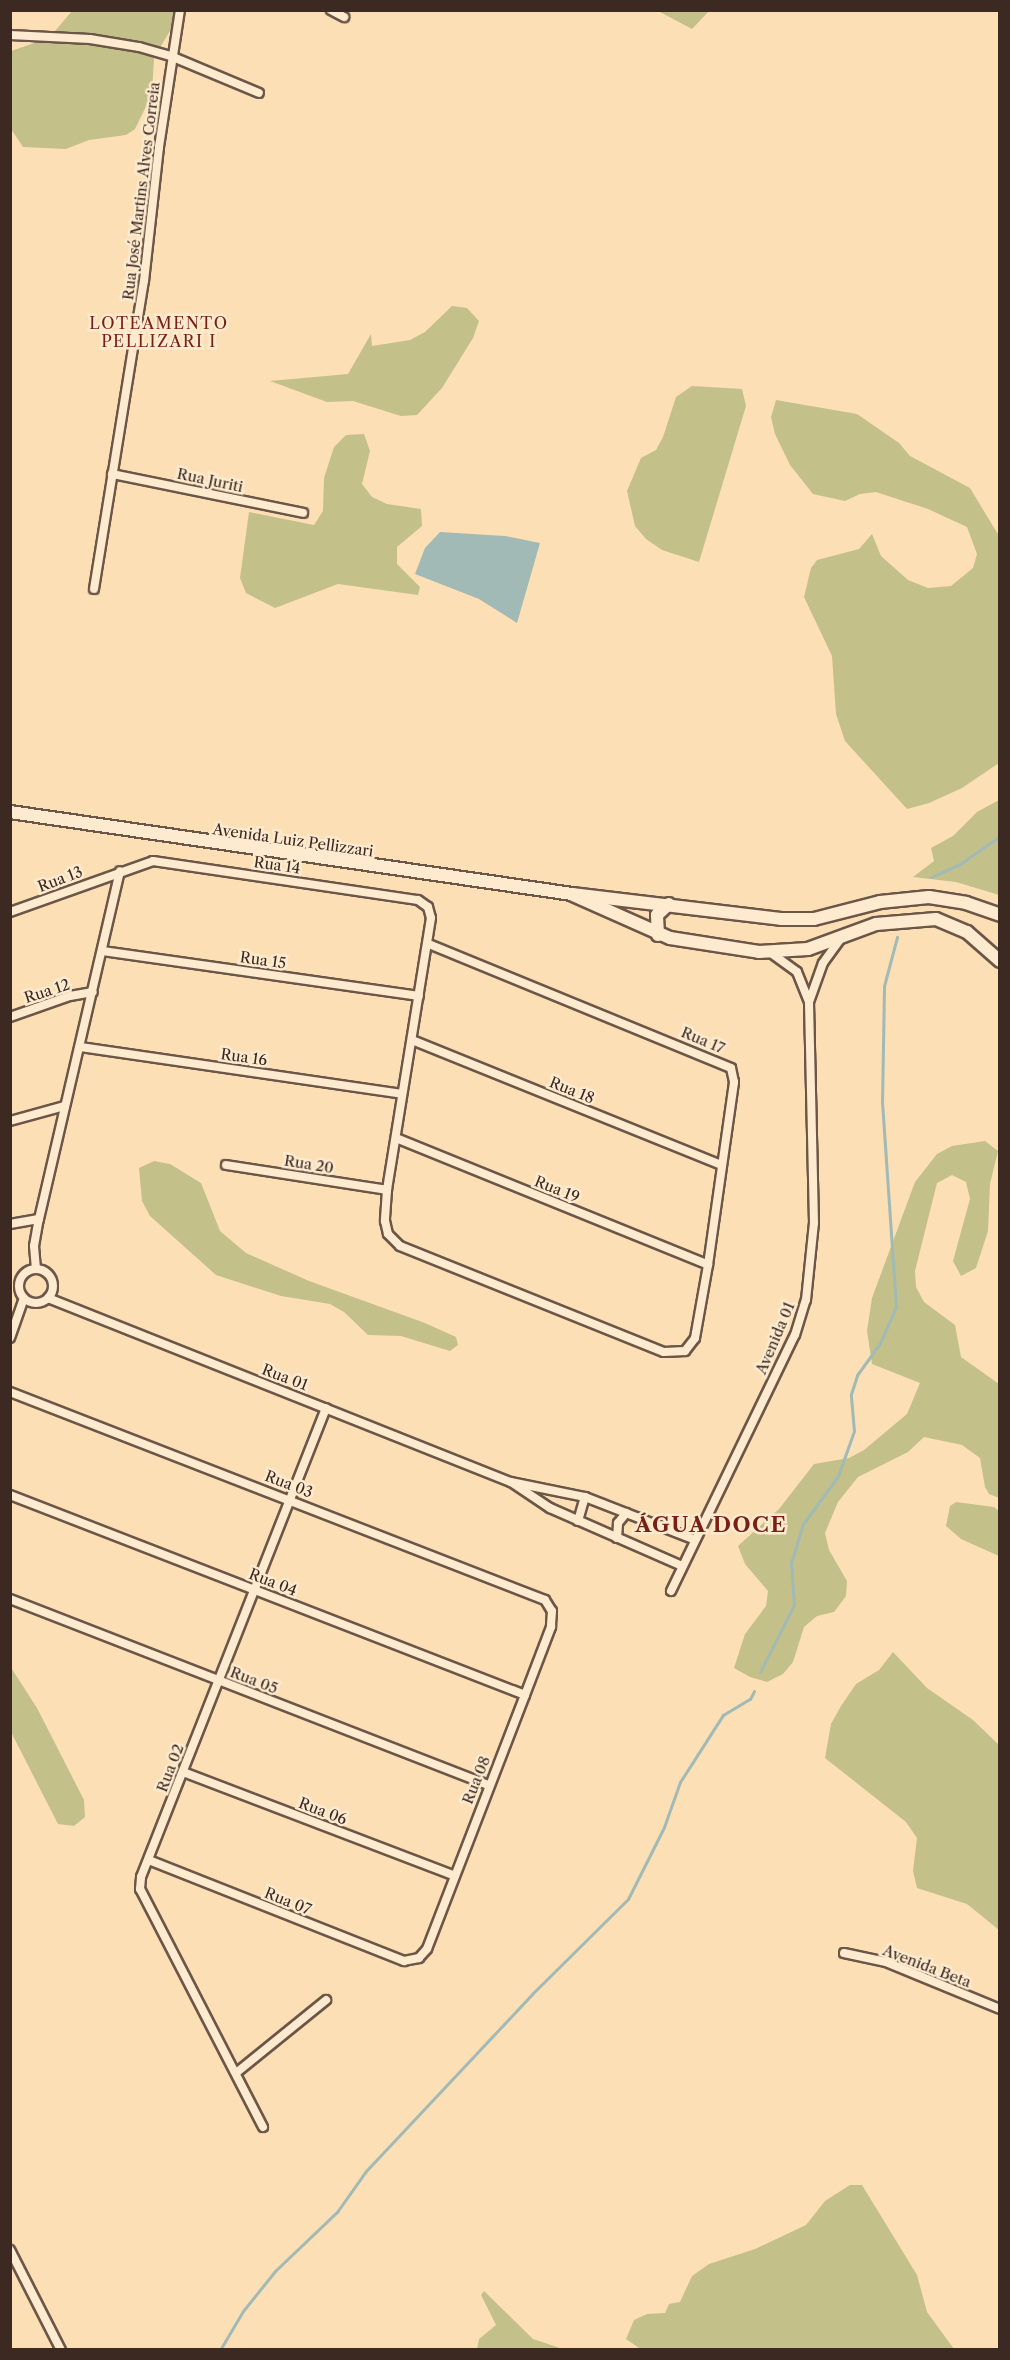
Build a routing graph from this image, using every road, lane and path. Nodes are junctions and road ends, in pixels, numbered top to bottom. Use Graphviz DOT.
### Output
graph roads {
  1 [pos="180,10"];
  2 [pos="331,10"];
  3 [pos="344,16"];
  4 [pos="10,35"];
  5 [pos="173,57"];
  6 [pos="259,93"];
  7 [pos="112,474"];
  8 [pos="303,513"];
  9 [pos="94,589"];
  10 [pos="10,812"];
  11 [pos="120,871"];
  12 [pos="572,894"];
  13 [pos="669,903"];
  14 [pos="10,912"];
  15 [pos="999,915"];
  16 [pos="658,934"];
  17 [pos="842,937"];
  18 [pos="428,944"];
  19 [pos="103,951"];
  20 [pos="771,953"];
  21 [pos="999,961"];
  22 [pos="93,992"];
  23 [pos="419,996"];
  24 [pos="810,1002"];
  25 [pos="10,1017"];
  26 [pos="412,1040"];
  27 [pos="81,1047"];
  28 [pos="402,1094"];
  29 [pos="65,1106"];
  30 [pos="10,1121"];
  31 [pos="396,1138"];
  32 [pos="226,1165"];
  33 [pos="722,1165"];
  34 [pos="387,1190"];
  35 [pos="39,1219"];
  36 [pos="10,1224"];
  37 [pos="708,1265"];
  38 [pos="36,1269"];
  39 [pos="24,1298"];
  40 [pos="48,1298"];
  41 [pos="10,1338"];
  42 [pos="10,1392"];
  43 [pos="326,1408"];
  44 [pos="511,1482"];
  45 [pos="556,1489"];
  46 [pos="10,1495"];
  47 [pos="585,1497"];
  48 [pos="289,1499"];
  49 [pos="550,1508"];
  50 [pos="626,1513"];
  51 [pos="578,1521"];
  52 [pos="617,1538"];
  53 [pos="693,1539"];
  54 [pos="682,1566"];
  55 [pos="252,1589"];
  56 [pos="671,1591"];
  57 [pos="10,1599"];
  58 [pos="552,1611"];
  59 [pos="217,1680"];
  60 [pos="525,1695"];
  61 [pos="183,1772"];
  62 [pos="488,1785"];
  63 [pos="149,1860"];
  64 [pos="453,1875"];
  65 [pos="844,1953"];
  66 [pos="419,1958"];
  67 [pos="326,2000"];
  68 [pos="999,2009"];
  69 [pos="236,2073"];
  70 [pos="263,2127"];
  71 [pos="10,2250"];
  72 [pos="61,2349"];
  1 -- 5 [label="street, Rua José Martins Alves Correia"];
  2 -- 3 [label="street"];
  4 -- 5 [label="street"];
  5 -- 6 [label="street"];
  5 -- 7 [label="street, Rua José Martins Alves Correia"];
  7 -- 8 [label="street, Rua Juriti"];
  7 -- 9 [label="street, Rua José Martins Alves Correia"];
  10 -- 12 [label="main road, Avenida Luiz Pellizzari"];
  11 -- 14 [label="street, Rua 13"];
  11 -- 18 [label="street, Rua 14"];
  11 -- 19 [label="street"];
  12 -- 13 [label="main road, Avenida Luiz Pellizzari"];
  12 -- 16 [label="main road, Avenida Luiz Pellizzari"];
  13 -- 15 [label="main road, Avenida Luiz Pellizzari"];
  13 -- 16 [label="main road"];
  16 -- 20 [label="main road, Avenida Luiz Pellizzari"];
  17 -- 20 [label="main road, Avenida Luiz Pellizzari"];
  17 -- 21 [label="main road, Avenida Luiz Pellizzari"];
  17 -- 24 [label="street, Avenida 01"];
  18 -- 23 [label="street"];
  18 -- 33 [label="street, Rua 17"];
  19 -- 22 [label="street"];
  19 -- 23 [label="street, Rua 15"];
  20 -- 24 [label="street, Avenida 01"];
  22 -- 25 [label="street, Rua 12"];
  22 -- 27 [label="street"];
  23 -- 26 [label="street"];
  24 -- 53 [label="street, Avenida 01"];
  26 -- 28 [label="street"];
  26 -- 33 [label="street, Rua 18"];
  27 -- 28 [label="street, Rua 16"];
  27 -- 29 [label="street"];
  28 -- 31 [label="street"];
  29 -- 30 [label="street"];
  29 -- 35 [label="street"];
  31 -- 34 [label="street"];
  31 -- 37 [label="street, Rua 19"];
  32 -- 34 [label="street, Rua 20"];
  33 -- 37 [label="street, Rua 17"];
  34 -- 37 [label="street, Rua 17"];
  35 -- 36 [label="street"];
  35 -- 38 [label="street"];
  38 -- 39 [label="street"];
  38 -- 40 [label="street"];
  39 -- 40 [label="street"];
  39 -- 41 [label="street"];
  40 -- 43 [label="street, Rua 01"];
  42 -- 48 [label="street, Rua 03"];
  43 -- 44 [label="street, Rua 01"];
  43 -- 48 [label="street, Rua 02"];
  44 -- 45 [label="street"];
  44 -- 49 [label="street"];
  45 -- 47 [label="street"];
  45 -- 49 [label="street"];
  46 -- 55 [label="street, Rua 04"];
  47 -- 50 [label="street"];
  47 -- 51 [label="street"];
  48 -- 55 [label="street, Rua 02"];
  48 -- 58 [label="street, Rua 03"];
  49 -- 51 [label="street"];
  50 -- 52 [label="street"];
  50 -- 53 [label="street"];
  51 -- 52 [label="street"];
  52 -- 54 [label="street"];
  53 -- 54 [label="street, Avenida 01"];
  54 -- 56 [label="street, Avenida 01"];
  55 -- 59 [label="street, Rua 02"];
  55 -- 60 [label="street, Rua 04"];
  57 -- 59 [label="street, Rua 05"];
  58 -- 60 [label="street, Rua 08"];
  59 -- 61 [label="street, Rua 02"];
  59 -- 62 [label="street, Rua 05"];
  60 -- 62 [label="street, Rua 08"];
  61 -- 63 [label="street, Rua 02"];
  61 -- 64 [label="street, Rua 06"];
  62 -- 64 [label="street, Rua 08"];
  63 -- 66 [label="street, Rua 07"];
  63 -- 69 [label="street, Rua 02"];
  64 -- 66 [label="street, Rua 08"];
  65 -- 68 [label="street, Avenida Beta"];
  67 -- 69 [label="street"];
  69 -- 70 [label="street, Rua 02"];
  71 -- 72 [label="street"];
}
